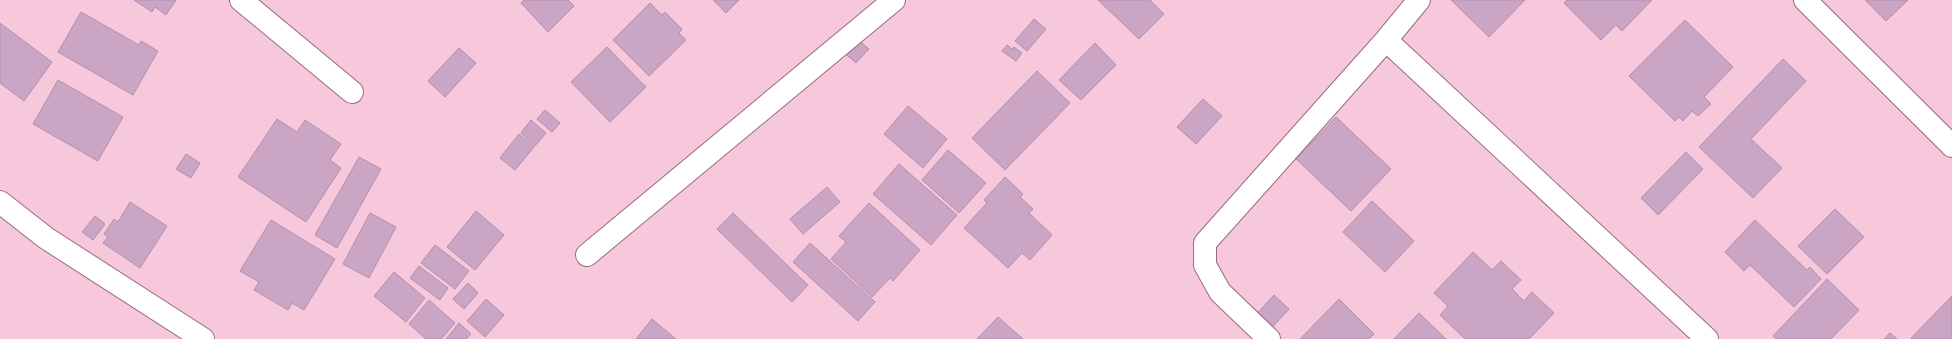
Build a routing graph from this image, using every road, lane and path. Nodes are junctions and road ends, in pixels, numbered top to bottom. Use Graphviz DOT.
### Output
graph roads {
  1 [pos="241,0"];
  2 [pos="894,0"];
  3 [pos="1419,0"];
  4 [pos="1805,0"];
  5 [pos="1386,40"];
  6 [pos="352,92"];
  7 [pos="1952,146"];
  8 [pos="0,202"];
  9 [pos="587,255"];
  10 [pos="203,339"];
  11 [pos="1269,339"];
  12 [pos="1707,339"];
  1 -- 6 [label="street"];
  2 -- 9 [label="street"];
  3 -- 5 [label="street"];
  4 -- 7 [label="street"];
  5 -- 11 [label="street"];
  5 -- 12 [label="street"];
  8 -- 10 [label="street"];
}
